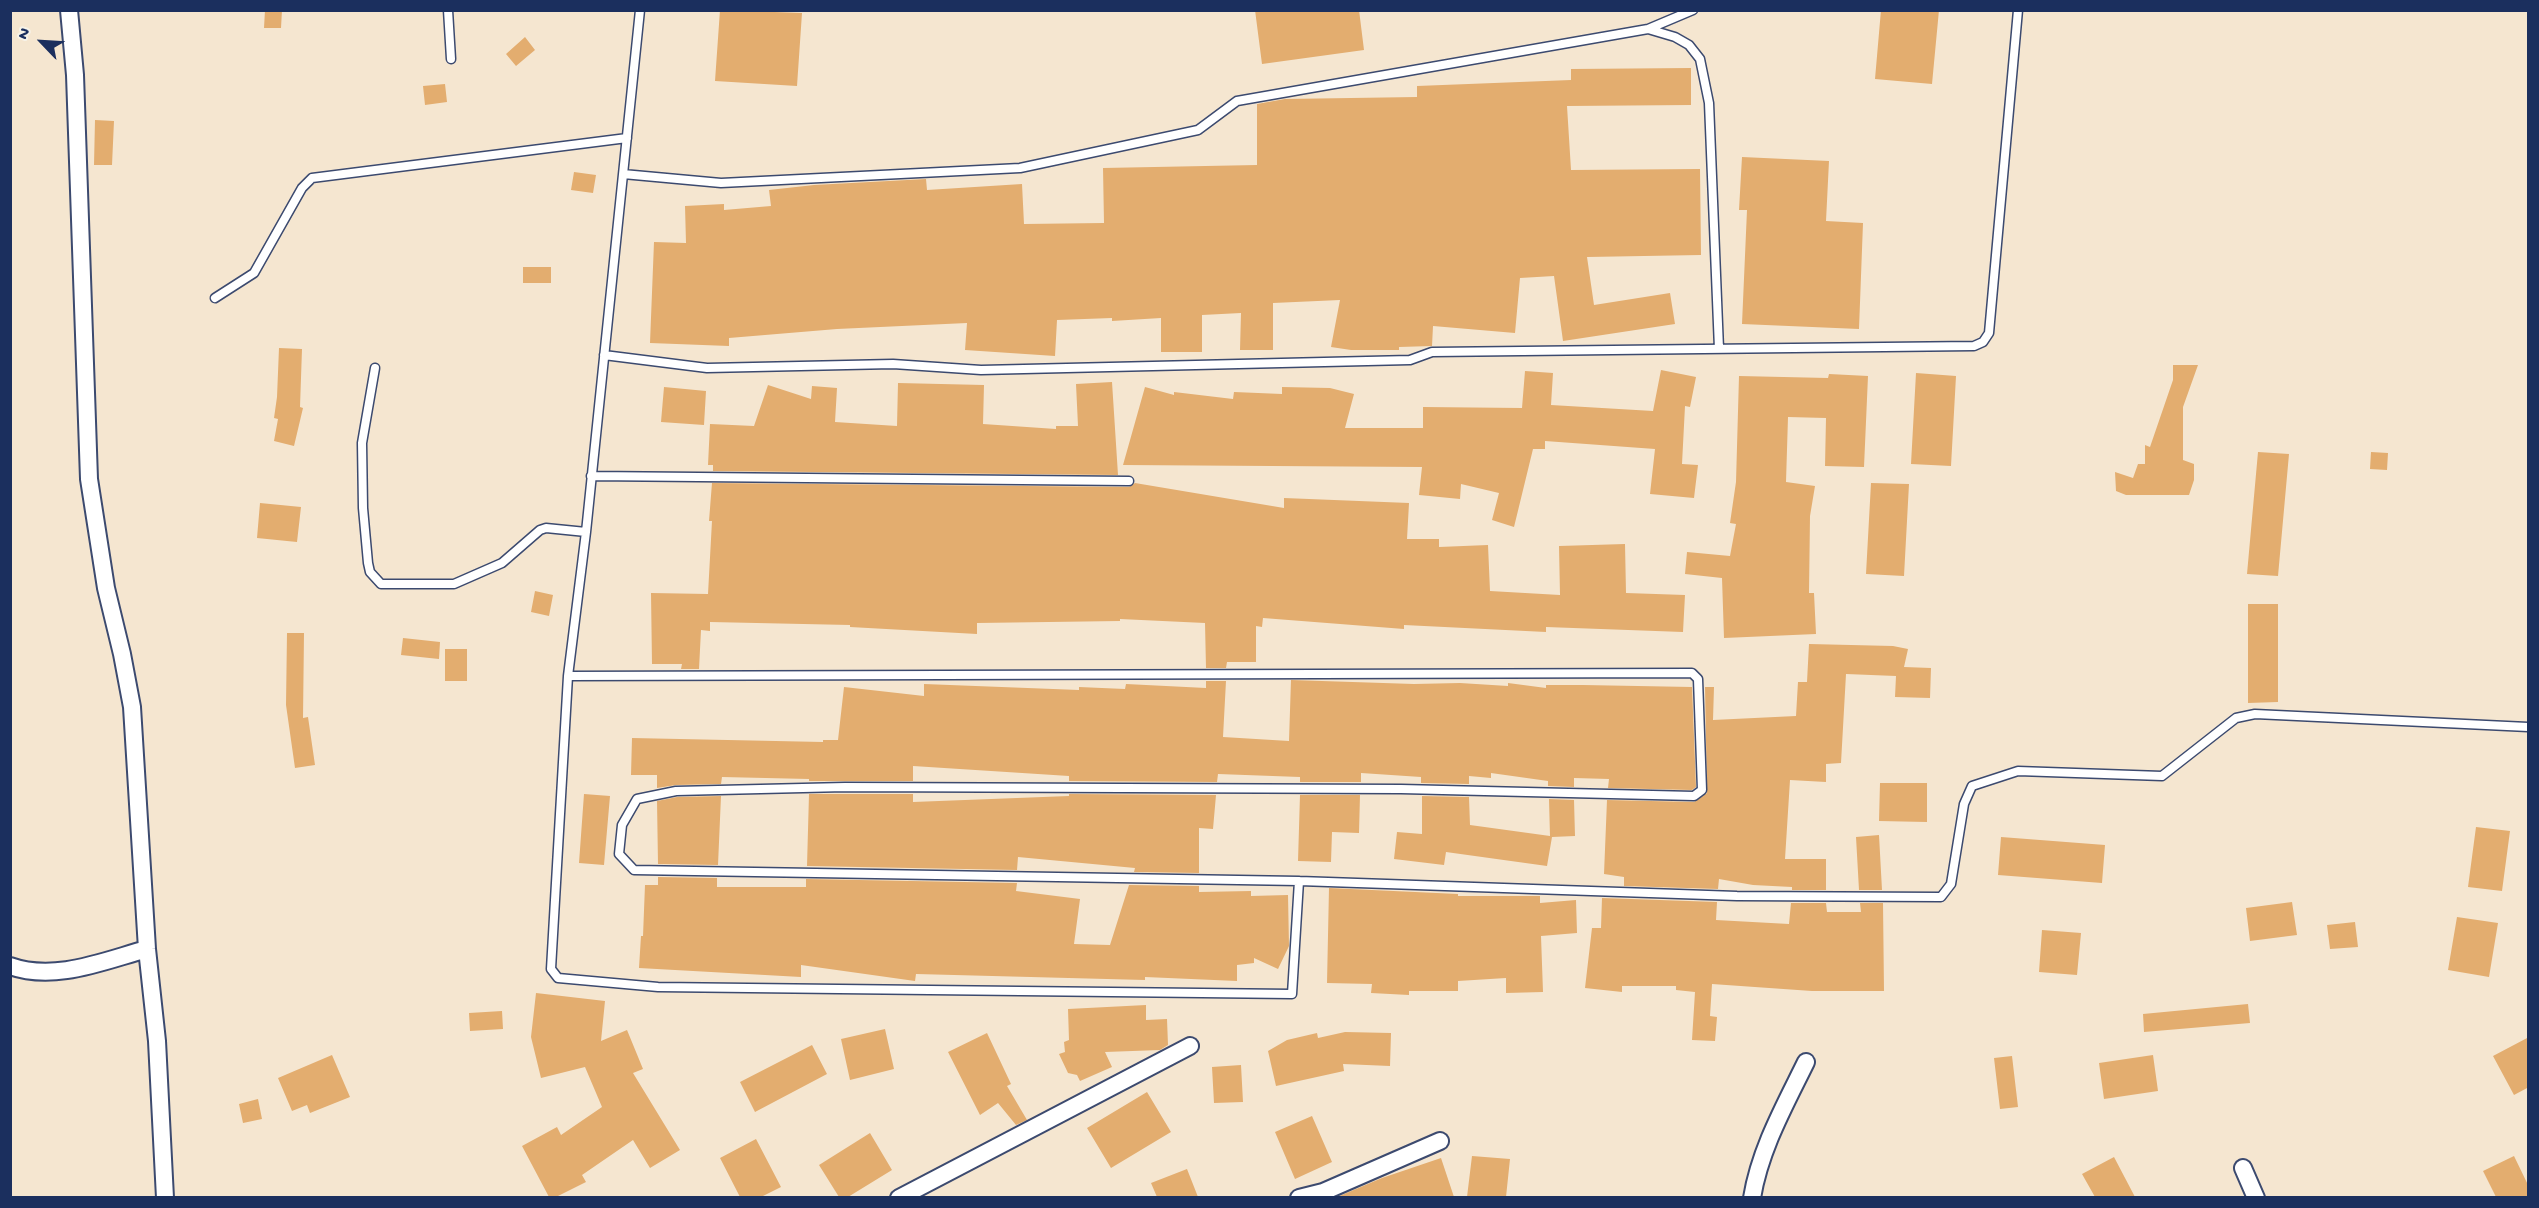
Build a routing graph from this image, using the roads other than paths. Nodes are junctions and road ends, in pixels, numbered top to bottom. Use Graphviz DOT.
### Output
graph roads {
  1 [pos="69,10"];
  2 [pos="448,10"];
  3 [pos="640,10"];
  4 [pos="1693,10"];
  5 [pos="2018,10"];
  6 [pos="1648,29"];
  7 [pos="451,59"];
  8 [pos="627,138"];
  9 [pos="623,174"];
  10 [pos="215,298"];
  11 [pos="1719,349"];
  12 [pos="604,355"];
  13 [pos="375,368"];
  14 [pos="591,476"];
  15 [pos="1128,481"];
  16 [pos="586,532"];
  17 [pos="568,676"];
  18 [pos="2529,727"];
  19 [pos="1299,881"];
  20 [pos="147,949"];
  21 [pos="10,966"];
  22 [pos="1190,1046"];
  23 [pos="1806,1062"];
  24 [pos="1440,1141"];
  25 [pos="2243,1168"];
  26 [pos="165,1197"];
  27 [pos="899,1197"];
  28 [pos="1299,1197"];
  29 [pos="1752,1197"];
  30 [pos="2256,1197"];
  1 -- 20 [label="street"];
  2 -- 7 [label="lane"];
  3 -- 8 [label="lane"];
  4 -- 6 [label="lane"];
  5 -- 11 [label="lane"];
  6 -- 9 [label="lane"];
  6 -- 11 [label="lane"];
  8 -- 9 [label="lane"];
  8 -- 10 [label="lane"];
  9 -- 12 [label="lane"];
  11 -- 12 [label="lane"];
  12 -- 14 [label="lane"];
  13 -- 16 [label="lane"];
  14 -- 15 [label="lane"];
  14 -- 16 [label="lane"];
  16 -- 17 [label="lane"];
  17 -- 19 [label="lane"];
  17 -- 19 [label="lane"];
  18 -- 19 [label="lane"];
  20 -- 21 [label="street"];
  20 -- 26 [label="street"];
  22 -- 27 [label="street"];
  23 -- 29 [label="street"];
  24 -- 28 [label="street"];
  25 -- 30 [label="street"];
}
